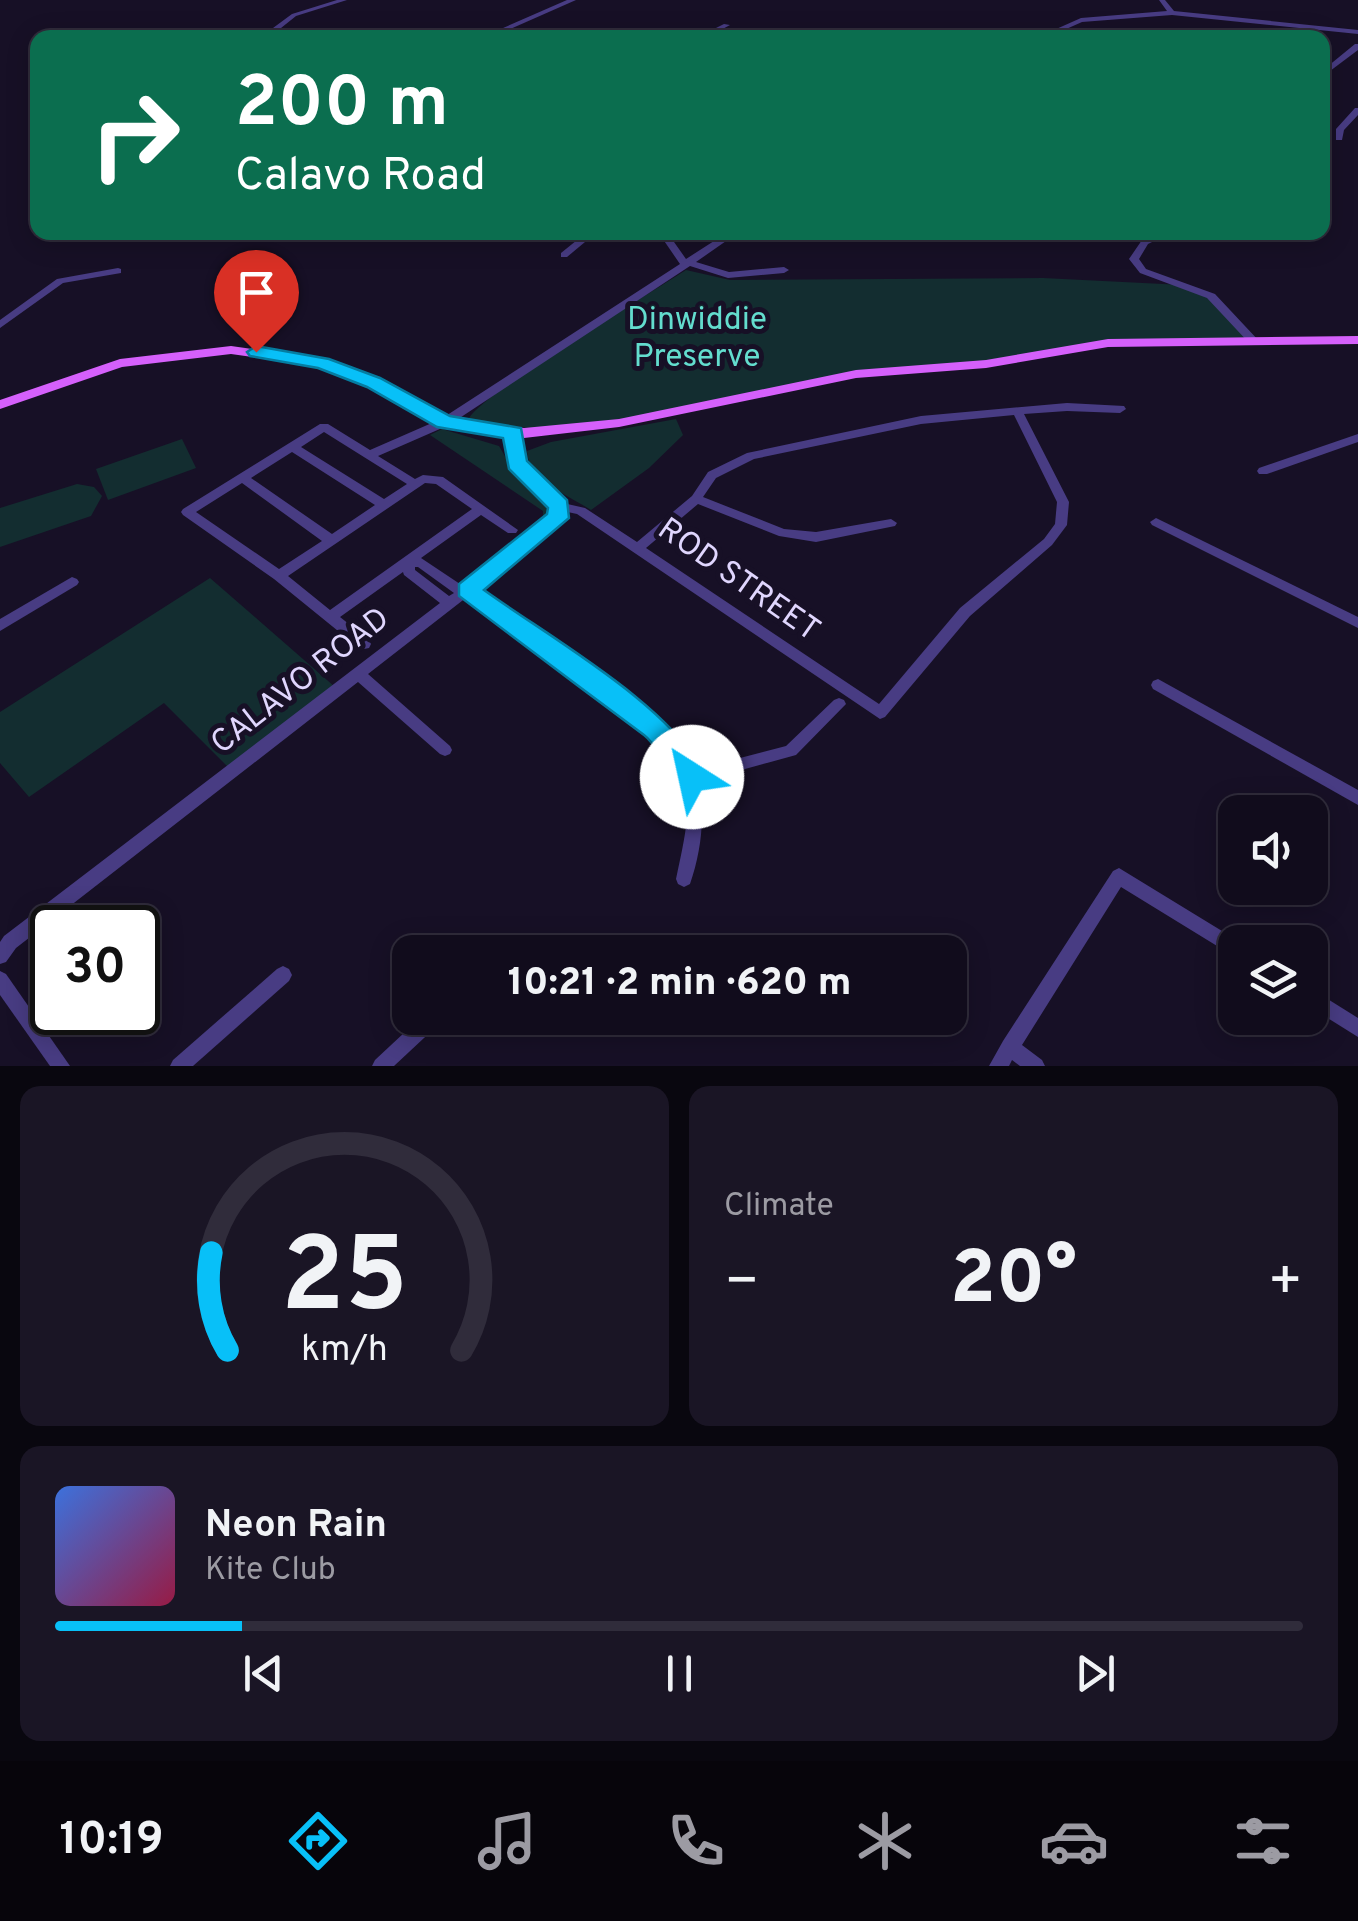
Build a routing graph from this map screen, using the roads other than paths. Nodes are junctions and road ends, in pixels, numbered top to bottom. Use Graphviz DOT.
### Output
graph roads {
  1 [pos="344,0"];
  2 [pos="574,0"];
  3 [pos="1162,0"];
  4 [pos="1172,13"];
  5 [pos="726,25"];
  6 [pos="273,30"];
  7 [pos="502,30"];
  8 [pos="716,30"];
  9 [pos="1058,30"];
  10 [pos="1358,32"];
  11 [pos="1358,46"];
  12 [pos="1330,69"];
  13 [pos="1358,110"];
  14 [pos="1340,138"];
  15 [pos="582,240"];
  16 [pos="668,240"];
  17 [pos="723,240"];
  18 [pos="1153,240"];
  19 [pos="564,255"];
  20 [pos="686,264"];
  21 [pos="784,270"];
  22 [pos="118,271"];
  23 [pos="0,325"];
  24 [pos="1358,340"];
  25 [pos="1256,343"];
  26 [pos="0,405"];
  27 [pos="1120,409"];
  28 [pos="1017,411"];
  29 [pos="445,422"];
  30 [pos="513,433"];
  31 [pos="1358,438"];
  32 [pos="293,447"];
  33 [pos="370,456"];
  34 [pos="1263,471"];
  35 [pos="243,478"];
  36 [pos="415,484"];
  37 [pos="696,499"];
  38 [pos="384,505"];
  39 [pos="559,506"];
  40 [pos="481,508"];
  41 [pos="1156,522"];
  42 [pos="891,524"];
  43 [pos="512,530"];
  44 [pos="332,541"];
  45 [pos="638,548"];
  46 [pos="409,562"];
  47 [pos="279,576"];
  48 [pos="72,582"];
  49 [pos="465,592"];
  50 [pos="450,603"];
  51 [pos="330,618"];
  52 [pos="1358,623"];
  53 [pos="0,626"];
  54 [pos="364,644"];
  55 [pos="358,674"];
  56 [pos="1158,685"];
  57 [pos="839,704"];
  58 [pos="446,750"];
  59 [pos="692,777"];
  60 [pos="1358,798"];
  61 [pos="684,879"];
  62 [pos="1218,938"];
  63 [pos="0,956"];
  64 [pos="283,975"];
  65 [pos="0,980"];
  66 [pos="1328,1009"];
  67 [pos="1358,1028"];
  68 [pos="415,1035"];
  69 [pos="1009,1047"];
  70 [pos="61,1066"];
  71 [pos="179,1066"];
  72 [pos="381,1066"];
  73 [pos="998,1066"];
  74 [pos="1036,1066"];
  1 -- 6 [label="street"];
  2 -- 7 [label="street"];
  3 -- 4 [label="street"];
  4 -- 9 [label="street"];
  4 -- 10 [label="street"];
  5 -- 8 [label="street"];
  11 -- 12 [label="street"];
  13 -- 14 [label="street"];
  15 -- 19 [label="street"];
  16 -- 20 [label="street"];
  17 -- 20 [label="street"];
  18 -- 25 [label="street"];
  20 -- 21 [label="street"];
  20 -- 29 [label="street"];
  22 -- 23 [label="street"];
  24 -- 25 [label="main road"];
  25 -- 30 [label="main road"];
  26 -- 29 [label="main road"];
  27 -- 28 [label="street"];
  28 -- 37 [label="street"];
  28 -- 45 [label="street, ROD STREET"];
  29 -- 30 [label="main road"];
  29 -- 33 [label="street"];
  30 -- 39 [label="street"];
  31 -- 34 [label="street"];
  32 -- 33 [label="street"];
  32 -- 35 [label="street"];
  32 -- 38 [label="street"];
  33 -- 36 [label="street"];
  35 -- 44 [label="street"];
  35 -- 47 [label="street"];
  36 -- 38 [label="street"];
  36 -- 40 [label="street"];
  37 -- 42 [label="street"];
  37 -- 45 [label="street"];
  38 -- 44 [label="street"];
  39 -- 45 [label="street, ROD STREET"];
  39 -- 49 [label="street, CALAVO ROAD"];
  40 -- 43 [label="street"];
  40 -- 46 [label="street"];
  41 -- 52 [label="street"];
  44 -- 47 [label="street"];
  46 -- 49 [label="street"];
  46 -- 50 [label="street"];
  46 -- 51 [label="street"];
  47 -- 51 [label="street"];
  48 -- 53 [label="street"];
  49 -- 50 [label="street, CALAVO ROAD"];
  49 -- 59 [label="street"];
  50 -- 55 [label="street, CALAVO ROAD"];
  51 -- 54 [label="street"];
  55 -- 58 [label="street"];
  55 -- 63 [label="street, CALAVO ROAD"];
  56 -- 60 [label="street"];
  57 -- 59 [label="street"];
  59 -- 61 [label="street"];
  62 -- 69 [label="street"];
  64 -- 71 [label="street"];
  65 -- 70 [label="street"];
  66 -- 67 [label="street"];
  68 -- 72 [label="street"];
  69 -- 73 [label="street"];
  69 -- 74 [label="street"];
}
